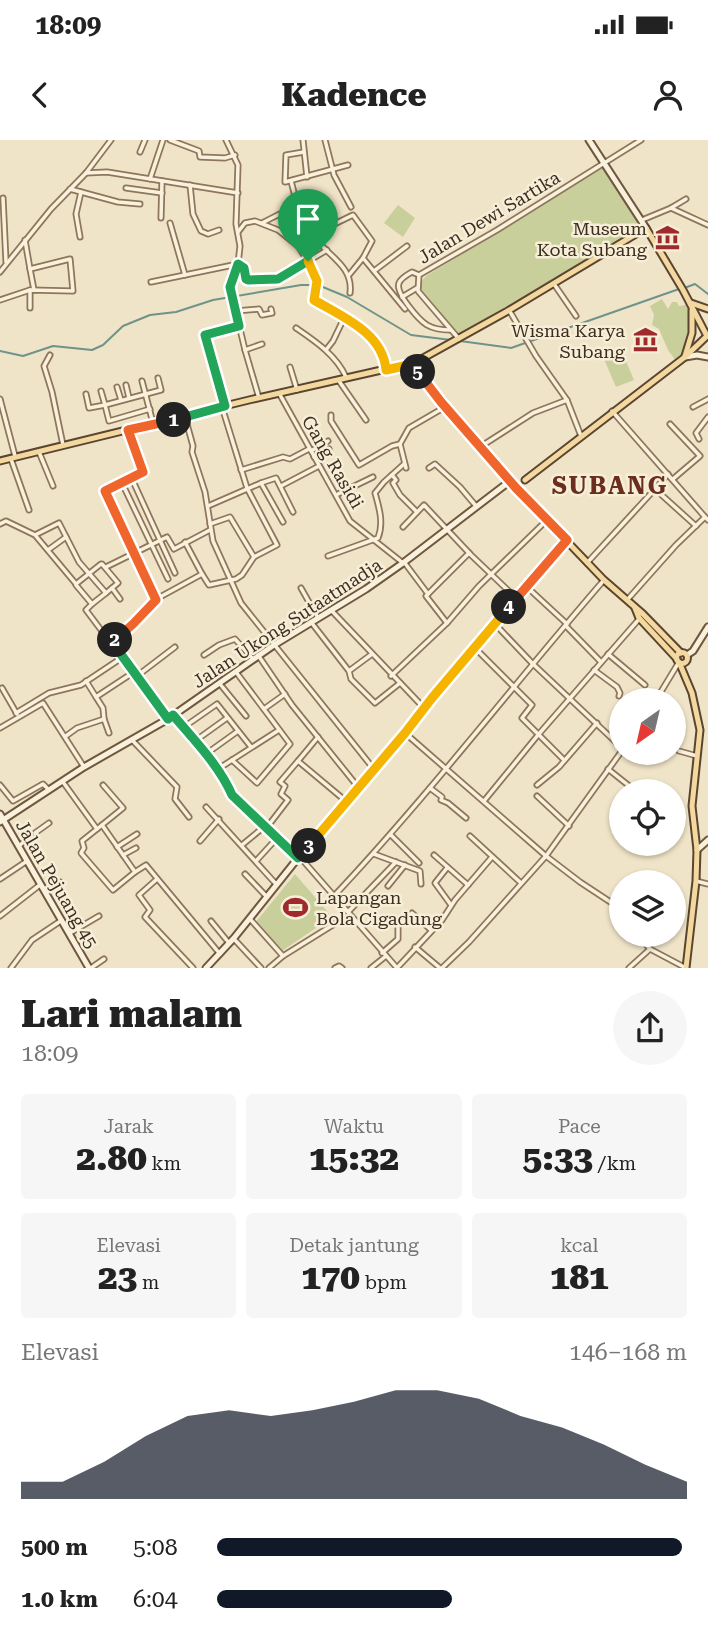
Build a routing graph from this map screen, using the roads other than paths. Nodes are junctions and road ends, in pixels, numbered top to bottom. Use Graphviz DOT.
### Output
graph roads {
  1 [pos="111,140"];
  2 [pos="145,140"];
  3 [pos="163,140"];
  4 [pos="170,140"];
  5 [pos="226,140"];
  6 [pos="303,140"];
  7 [pos="325,140"];
  8 [pos="589,140"];
  9 [pos="641,140"];
  10 [pos="140,152"];
  11 [pos="304,152"];
  12 [pos="235,155"];
  13 [pos="605,163"];
  14 [pos="348,165"];
  15 [pos="333,170"];
  16 [pos="86,173"];
  17 [pos="307,177"];
  18 [pos="150,179"];
  19 [pos="162,180"];
  20 [pos="291,181"];
  21 [pos="190,185"];
  22 [pos="126,188"];
  23 [pos="70,189"];
  24 [pos="81,192"];
  25 [pos="162,193"];
  26 [pos="238,193"];
  27 [pos="3,198"];
  28 [pos="686,199"];
  29 [pos="140,204"];
  30 [pos="297,204"];
  31 [pos="351,207"];
  32 [pos="671,208"];
  33 [pos="161,218"];
  34 [pos="642,220"];
  35 [pos="264,222"];
  36 [pos="170,223"];
  37 [pos="708,225"];
  38 [pos="646,228"];
  39 [pos="219,230"];
  40 [pos="238,231"];
  41 [pos="80,237"];
  42 [pos="25,240"];
  43 [pos="322,246"];
  44 [pos="407,246"];
  45 [pos="327,250"];
  46 [pos="363,258"];
  47 [pos="308,261"];
  48 [pos="6,264"];
  49 [pos="238,264"];
  50 [pos="30,270"];
  51 [pos="374,271"];
  52 [pos="0,272"];
  53 [pos="419,275"];
  54 [pos="185,276"];
  55 [pos="349,276"];
  56 [pos="151,282"];
  57 [pos="553,282"];
  58 [pos="417,288"];
  59 [pos="32,290"];
  60 [pos="350,293"];
  61 [pos="402,297"];
  62 [pos="0,300"];
  63 [pos="692,305"];
  64 [pos="30,308"];
  65 [pos="271,309"];
  66 [pos="405,309"];
  67 [pos="708,309"];
  68 [pos="509,310"];
  69 [pos="236,311"];
  70 [pos="576,316"];
  71 [pos="344,318"];
  72 [pos="239,326"];
  73 [pos="296,328"];
  74 [pos="450,331"];
  75 [pos="708,336"];
  76 [pos="459,339"];
  77 [pos="262,344"];
  78 [pos="326,350"];
  79 [pos="245,351"];
  80 [pos="50,355"];
  81 [pos="684,357"];
  82 [pos="708,357"];
  83 [pos="416,362"];
  84 [pos="408,365"];
  85 [pos="290,368"];
  86 [pos="386,370"];
  87 [pos="418,372"];
  88 [pos="158,377"];
  89 [pos="347,379"];
  90 [pos="142,381"];
  91 [pos="339,381"];
  92 [pos="126,385"];
  93 [pos="117,387"];
  94 [pos="298,390"];
  95 [pos="101,391"];
  96 [pos="279,393"];
  97 [pos="86,394"];
  98 [pos="145,394"];
  99 [pos="129,398"];
  100 [pos="259,398"];
  101 [pos="0,399"];
  102 [pos="708,399"];
  103 [pos="121,400"];
  104 [pos="567,400"];
  105 [pos="104,405"];
  106 [pos="223,407"];
  107 [pos="445,407"];
  108 [pos="693,407"];
  109 [pos="150,409"];
  110 [pos="612,411"];
  111 [pos="331,415"];
  112 [pos="708,417"];
  113 [pos="185,418"];
  114 [pos="366,420"];
  115 [pos="670,424"];
  116 [pos="154,425"];
  117 [pos="128,430"];
  118 [pos="581,436"];
  119 [pos="699,439"];
  120 [pos="328,441"];
  121 [pos="400,444"];
  122 [pos="64,447"];
  123 [pos="480,447"];
  124 [pos="329,449"];
  125 [pos="310,450"];
  126 [pos="39,452"];
  127 [pos="314,457"];
  128 [pos="13,459"];
  129 [pos="0,461"];
  130 [pos="320,466"];
  131 [pos="429,468"];
  132 [pos="241,470"];
  133 [pos="668,474"];
  134 [pos="391,475"];
  135 [pos="373,477"];
  136 [pos="132,479"];
  137 [pos="673,479"];
  138 [pos="525,480"];
  139 [pos="510,481"];
  140 [pos="122,483"];
  141 [pos="261,483"];
  142 [pos="53,486"];
  143 [pos="281,486"];
  144 [pos="247,488"];
  145 [pos="655,489"];
  146 [pos="521,493"];
  147 [pos="336,495"];
  148 [pos="208,506"];
  149 [pos="477,506"];
  150 [pos="29,510"];
  151 [pos="293,512"];
  152 [pos="417,512"];
  153 [pos="548,519"];
  154 [pos="707,519"];
  155 [pos="283,522"];
  156 [pos="0,524"];
  157 [pos="696,526"];
  158 [pos="210,527"];
  159 [pos="403,527"];
  160 [pos="446,528"];
  161 [pos="36,535"];
  162 [pos="66,537"];
  163 [pos="376,540"];
  164 [pos="567,540"];
  165 [pos="160,541"];
  166 [pos="185,542"];
  167 [pos="152,546"];
  168 [pos="47,550"];
  169 [pos="469,553"];
  170 [pos="135,555"];
  171 [pos="328,556"];
  172 [pos="254,558"];
  173 [pos="404,562"];
  174 [pos="587,562"];
  175 [pos="106,567"];
  176 [pos="175,573"];
  177 [pos="202,574"];
  178 [pos="491,574"];
  179 [pos="89,575"];
  180 [pos="168,579"];
  181 [pos="604,580"];
  182 [pos="230,581"];
  183 [pos="76,584"];
  184 [pos="526,586"];
  185 [pos="112,588"];
  186 [pos="300,588"];
  187 [pos="106,593"];
  188 [pos="428,594"];
  189 [pos="516,598"];
  190 [pos="120,599"];
  191 [pos="156,600"];
  192 [pos="627,601"];
  193 [pos="92,604"];
  194 [pos="331,611"];
  195 [pos="641,616"];
  196 [pos="318,618"];
  197 [pos="311,622"];
  198 [pos="447,623"];
  199 [pos="495,624"];
  200 [pos="566,625"];
  201 [pos="708,627"];
  202 [pos="112,642"];
  203 [pos="274,645"];
  204 [pos="175,647"];
  205 [pos="474,648"];
  206 [pos="372,654"];
  207 [pos="608,654"];
  208 [pos="204,655"];
  209 [pos="123,656"];
  210 [pos="255,657"];
  211 [pos="682,658"];
  212 [pos="601,662"];
  213 [pos="532,663"];
  214 [pos="594,670"];
  215 [pos="349,671"];
  216 [pos="236,672"];
  217 [pos="135,674"];
  218 [pos="391,676"];
  219 [pos="86,681"];
  220 [pos="400,683"];
  221 [pos="220,684"];
  222 [pos="645,685"];
  223 [pos="513,686"];
  224 [pos="2,688"];
  225 [pos="618,688"];
  226 [pos="663,688"];
  227 [pos="285,694"];
  228 [pos="96,697"];
  229 [pos="570,697"];
  230 [pos="264,709"];
  231 [pos="425,709"];
  232 [pos="17,715"];
  233 [pos="246,716"];
  234 [pos="171,717"];
  235 [pos="228,717"];
  236 [pos="104,719"];
  237 [pos="597,723"];
  238 [pos="184,727"];
  239 [pos="0,728"];
  240 [pos="279,730"];
  241 [pos="238,731"];
  242 [pos="109,733"];
  243 [pos="405,733"];
  244 [pos="538,734"];
  245 [pos="609,735"];
  246 [pos="66,736"];
  247 [pos="318,737"];
  248 [pos="131,739"];
  249 [pos="195,741"];
  250 [pos="251,747"];
  251 [pos="686,753"];
  252 [pos="206,754"];
  253 [pos="697,756"];
  254 [pos="232,760"];
  255 [pos="564,760"];
  256 [pos="298,761"];
  257 [pos="611,765"];
  258 [pos="84,767"];
  259 [pos="218,769"];
  260 [pos="374,769"];
  261 [pos="447,769"];
  262 [pos="608,769"];
  263 [pos="620,779"];
  264 [pos="63,782"];
  265 [pos="0,785"];
  266 [pos="103,785"];
  267 [pos="537,785"];
  268 [pos="359,788"];
  269 [pos="430,788"];
  270 [pos="49,791"];
  271 [pos="537,796"];
  272 [pos="484,801"];
  273 [pos="346,802"];
  274 [pos="206,807"];
  275 [pos="189,817"];
  276 [pos="1,818"];
  277 [pos="466,818"];
  278 [pos="219,819"];
  279 [pos="49,823"];
  280 [pos="102,825"];
  281 [pos="267,826"];
  282 [pos="569,826"];
  283 [pos="97,829"];
  284 [pos="35,833"];
  285 [pos="136,834"];
  286 [pos="390,835"];
  287 [pos="470,836"];
  288 [pos="278,837"];
  289 [pos="28,838"];
  290 [pos="201,841"];
  291 [pos="242,845"];
  292 [pos="19,846"];
  293 [pos="702,846"];
  294 [pos="117,847"];
  295 [pos="136,848"];
  296 [pos="373,854"];
  297 [pos="123,855"];
  298 [pos="434,855"];
  299 [pos="546,856"];
  300 [pos="299,857"];
  301 [pos="492,857"];
  302 [pos="27,860"];
  303 [pos="256,861"];
  304 [pos="396,862"];
  305 [pos="419,863"];
  306 [pos="405,865"];
  307 [pos="390,868"];
  308 [pos="447,868"];
  309 [pos="135,871"];
  310 [pos="244,874"];
  311 [pos="397,875"];
  312 [pos="0,879"];
  313 [pos="158,879"];
  314 [pos="696,881"];
  315 [pos="60,883"];
  316 [pos="521,883"];
  317 [pos="41,884"];
  318 [pos="421,884"];
  319 [pos="708,884"];
  320 [pos="468,885"];
  321 [pos="278,886"];
  322 [pos="388,886"];
  323 [pos="45,892"];
  324 [pos="334,896"];
  325 [pos="267,898"];
  326 [pos="609,901"];
  327 [pos="452,905"];
  328 [pos="348,912"];
  329 [pos="0,916"];
  330 [pos="99,916"];
  331 [pos="62,919"];
  332 [pos="250,919"];
  333 [pos="211,921"];
  334 [pos="336,923"];
  335 [pos="431,930"];
  336 [pos="70,933"];
  337 [pos="232,941"];
  338 [pos="415,947"];
  339 [pos="650,949"];
  340 [pos="220,954"];
  341 [pos="384,955"];
  342 [pos="283,956"];
  343 [pos="104,960"];
  344 [pos="11,968"];
  345 [pos="90,968"];
  346 [pos="192,968"];
  347 [pos="206,968"];
  348 [pos="261,968"];
  349 [pos="269,968"];
  350 [pos="335,968"];
  351 [pos="342,968"];
  352 [pos="371,968"];
  353 [pos="397,968"];
  354 [pos="441,968"];
  355 [pos="628,968"];
  356 [pos="686,968"];
  1 -- 16 [label="street"];
  2 -- 10 [label="street"];
  3 -- 18 [label="street"];
  4 -- 12 [label="street"];
  5 -- 12 [label="street"];
  6 -- 11 [label="street"];
  7 -- 15 [label="street"];
  8 -- 13 [label="main road"];
  9 -- 13 [label="street, Jalan Dewi Sartika"];
  11 -- 17 [label="street"];
  11 -- 20 [label="street"];
  12 -- 26 [label="street"];
  13 -- 34 [label="main road"];
  13 -- 53 [label="street, Jalan Dewi Sartika"];
  14 -- 15 [label="street"];
  15 -- 17 [label="street"];
  15 -- 31 [label="street"];
  16 -- 18 [label="street"];
  16 -- 23 [label="street"];
  17 -- 20 [label="street"];
  18 -- 19 [label="street"];
  19 -- 21 [label="street"];
  19 -- 25 [label="street"];
  20 -- 30 [label="street"];
  21 -- 26 [label="street"];
  21 -- 39 [label="street"];
  22 -- 25 [label="street"];
  23 -- 24 [label="street"];
  23 -- 42 [label="street"];
  24 -- 29 [label="street"];
  24 -- 41 [label="street"];
  25 -- 33 [label="street"];
  26 -- 40 [label="street"];
  27 -- 48 [label="street"];
  28 -- 32 [label="street"];
  30 -- 35 [label="street"];
  30 -- 46 [label="street"];
  32 -- 34 [label="street"];
  32 -- 37 [label="street"];
  34 -- 38 [label="main road"];
  35 -- 40 [label="street"];
  35 -- 47 [label="street"];
  36 -- 54 [label="street"];
  38 -- 57 [label="main road"];
  38 -- 63 [label="main road"];
  40 -- 49 [label="street"];
  42 -- 48 [label="street"];
  42 -- 50 [label="street"];
  43 -- 45 [label="street"];
  44 -- 51 [label="street"];
  45 -- 47 [label="street"];
  45 -- 55 [label="street"];
  46 -- 51 [label="street"];
  46 -- 55 [label="street"];
  47 -- 49 [label="street"];
  47 -- 71 [label="street"];
  48 -- 52 [label="street"];
  49 -- 54 [label="street"];
  49 -- 69 [label="street"];
  50 -- 59 [label="street"];
  50 -- 59 [label="street"];
  51 -- 66 [label="street"];
  53 -- 58 [label="street, Jalan Dewi Sartika"];
  53 -- 61 [label="street"];
  54 -- 56 [label="street"];
  55 -- 60 [label="street"];
  57 -- 68 [label="main road"];
  57 -- 70 [label="street"];
  58 -- 61 [label="street"];
  58 -- 74 [label="street, Jalan Dewi Sartika"];
  59 -- 62 [label="street"];
  59 -- 64 [label="street"];
  61 -- 74 [label="street"];
  63 -- 67 [label="main road"];
  63 -- 75 [label="main road"];
  63 -- 81 [label="main road"];
  65 -- 69 [label="street"];
  68 -- 76 [label="main road"];
  68 -- 104 [label="street"];
  69 -- 72 [label="street"];
  71 -- 78 [label="street"];
  71 -- 86 [label="street"];
  72 -- 79 [label="street"];
  72 -- 106 [label="street"];
  73 -- 78 [label="street"];
  74 -- 76 [label="street, Jalan Dewi Sartika"];
  75 -- 81 [label="main road"];
  76 -- 83 [label="main road"];
  77 -- 79 [label="street"];
  78 -- 89 [label="street"];
  79 -- 100 [label="street"];
  80 -- 122 [label="street"];
  81 -- 82 [label="main road"];
  81 -- 110 [label="main road"];
  83 -- 84 [label="main road"];
  83 -- 87 [label="main road"];
  84 -- 86 [label="main road"];
  84 -- 87 [label="main road"];
  85 -- 94 [label="street"];
  86 -- 89 [label="main road"];
  87 -- 107 [label="main road"];
  88 -- 98 [label="street"];
  89 -- 91 [label="main road"];
  90 -- 98 [label="street"];
  91 -- 94 [label="main road"];
  91 -- 114 [label="street"];
  92 -- 99 [label="street"];
  93 -- 103 [label="street"];
  94 -- 96 [label="main road"];
  95 -- 105 [label="street"];
  96 -- 100 [label="main road"];
  96 -- 125 [label="street, Gang Rasidi"];
  97 -- 105 [label="street"];
  98 -- 99 [label="street"];
  98 -- 109 [label="street"];
  99 -- 103 [label="street"];
  100 -- 106 [label="main road"];
  101 -- 128 [label="street"];
  102 -- 108 [label="street"];
  103 -- 105 [label="street"];
  104 -- 118 [label="street"];
  104 -- 123 [label="street"];
  105 -- 109 [label="street"];
  106 -- 113 [label="main road"];
  106 -- 132 [label="street"];
  107 -- 121 [label="street"];
  107 -- 123 [label="main road"];
  109 -- 116 [label="street"];
  110 -- 118 [label="main road"];
  110 -- 133 [label="street"];
  111 -- 121 [label="street"];
  112 -- 119 [label="street"];
  113 -- 116 [label="main road"];
  113 -- 148 [label="street"];
  115 -- 137 [label="street"];
  116 -- 117 [label="main road"];
  117 -- 122 [label="main road"];
  117 -- 136 [label="street"];
  118 -- 138 [label="main road"];
  120 -- 125 [label="street"];
  121 -- 134 [label="street"];
  122 -- 126 [label="main road"];
  123 -- 139 [label="main road"];
  124 -- 127 [label="street"];
  125 -- 127 [label="street, Gang Rasidi"];
  125 -- 132 [label="street"];
  126 -- 128 [label="main road"];
  126 -- 142 [label="street"];
  127 -- 130 [label="street, Gang Rasidi"];
  128 -- 129 [label="main road"];
  128 -- 150 [label="street"];
  130 -- 143 [label="street"];
  130 -- 147 [label="street, Gang Rasidi"];
  131 -- 149 [label="street"];
  132 -- 144 [label="street"];
  133 -- 137 [label="street"];
  133 -- 145 [label="street"];
  134 -- 152 [label="street"];
  134 -- 163 [label="street"];
  135 -- 147 [label="street"];
  136 -- 140 [label="street"];
  136 -- 165 [label="street"];
  137 -- 154 [label="street"];
  138 -- 139 [label="main road"];
  138 -- 146 [label="main road"];
  139 -- 146 [label="main road"];
  139 -- 149 [label="main road, Jalan Ukong Sutaatmadja"];
  140 -- 167 [label="street"];
  140 -- 170 [label="street"];
  141 -- 143 [label="street"];
  141 -- 144 [label="street"];
  141 -- 155 [label="street"];
  143 -- 151 [label="street"];
  144 -- 148 [label="street"];
  144 -- 172 [label="street"];
  145 -- 157 [label="street"];
  145 -- 174 [label="street"];
  146 -- 153 [label="main road"];
  147 -- 163 [label="street, Gang Rasidi"];
  148 -- 158 [label="street"];
  149 -- 160 [label="main road, Jalan Ukong Sutaatmadja"];
  152 -- 159 [label="street"];
  152 -- 160 [label="street"];
  153 -- 164 [label="main road"];
  153 -- 178 [label="street"];
  154 -- 157 [label="street"];
  156 -- 161 [label="street"];
  157 -- 192 [label="street"];
  158 -- 166 [label="street"];
  158 -- 172 [label="street"];
  158 -- 182 [label="street"];
  160 -- 169 [label="street"];
  160 -- 173 [label="main road, Jalan Ukong Sutaatmadja"];
  161 -- 162 [label="street"];
  161 -- 168 [label="street"];
  162 -- 168 [label="street"];
  162 -- 179 [label="street"];
  163 -- 171 [label="street"];
  163 -- 173 [label="street, Gang Rasidi"];
  164 -- 174 [label="main road"];
  164 -- 184 [label="main road"];
  165 -- 166 [label="street"];
  165 -- 167 [label="street"];
  165 -- 176 [label="street"];
  166 -- 177 [label="street"];
  167 -- 170 [label="street"];
  167 -- 180 [label="street"];
  168 -- 183 [label="street"];
  169 -- 178 [label="street"];
  169 -- 188 [label="street"];
  170 -- 175 [label="street"];
  170 -- 191 [label="street"];
  172 -- 182 [label="street"];
  173 -- 188 [label="street, Gang Rasidi"];
  173 -- 194 [label="main road, Jalan Ukong Sutaatmadja"];
  174 -- 181 [label="main road"];
  175 -- 179 [label="street"];
  175 -- 185 [label="street"];
  177 -- 182 [label="street"];
  177 -- 191 [label="street"];
  178 -- 189 [label="street"];
  178 -- 198 [label="street"];
  179 -- 183 [label="street"];
  179 -- 187 [label="street"];
  181 -- 192 [label="main road"];
  181 -- 200 [label="street"];
  182 -- 203 [label="street"];
  183 -- 193 [label="street"];
  184 -- 189 [label="main road"];
  184 -- 200 [label="street"];
  185 -- 187 [label="street"];
  185 -- 190 [label="street"];
  186 -- 196 [label="street"];
  187 -- 193 [label="street"];
  188 -- 198 [label="street, Gang Rasidi"];
  189 -- 199 [label="main road"];
  191 -- 202 [label="street"];
  192 -- 195 [label="main road"];
  193 -- 202 [label="street"];
  194 -- 196 [label="main road, Jalan Ukong Sutaatmadja"];
  194 -- 206 [label="street"];
  195 -- 207 [label="street"];
  195 -- 211 [label="main road"];
  196 -- 197 [label="main road, Jalan Ukong Sutaatmadja"];
  197 -- 203 [label="main road, Jalan Ukong Sutaatmadja"];
  197 -- 215 [label="street"];
  198 -- 218 [label="street"];
  199 -- 205 [label="main road"];
  199 -- 213 [label="street"];
  200 -- 212 [label="street"];
  200 -- 213 [label="street"];
  201 -- 211 [label="main road"];
  202 -- 209 [label="street"];
  203 -- 210 [label="main road, Jalan Ukong Sutaatmadja"];
  203 -- 260 [label="street"];
  204 -- 217 [label="street"];
  205 -- 223 [label="street"];
  205 -- 231 [label="main road"];
  206 -- 215 [label="street"];
  206 -- 218 [label="street"];
  207 -- 212 [label="street"];
  207 -- 222 [label="street"];
  208 -- 210 [label="street"];
  209 -- 217 [label="street"];
  209 -- 219 [label="street"];
  210 -- 216 [label="main road, Jalan Ukong Sutaatmadja"];
  210 -- 227 [label="street"];
  211 -- 226 [label="street"];
  211 -- 253 [label="main road"];
  212 -- 214 [label="street"];
  213 -- 223 [label="street"];
  213 -- 229 [label="street"];
  214 -- 225 [label="street"];
  214 -- 229 [label="street"];
  215 -- 220 [label="street"];
  216 -- 221 [label="main road, Jalan Ukong Sutaatmadja"];
  216 -- 230 [label="street"];
  217 -- 228 [label="street"];
  217 -- 234 [label="street"];
  218 -- 220 [label="street"];
  219 -- 228 [label="street"];
  219 -- 232 [label="street"];
  220 -- 231 [label="street"];
  221 -- 233 [label="street"];
  221 -- 234 [label="main road, Jalan Ukong Sutaatmadja"];
  223 -- 244 [label="street"];
  223 -- 261 [label="street"];
  224 -- 232 [label="street"];
  227 -- 230 [label="street"];
  227 -- 247 [label="street"];
  228 -- 236 [label="street"];
  229 -- 237 [label="street"];
  229 -- 244 [label="street"];
  230 -- 240 [label="street"];
  231 -- 243 [label="main road"];
  232 -- 239 [label="street"];
  232 -- 246 [label="street"];
  234 -- 238 [label="street"];
  234 -- 248 [label="main road, Jalan Ukong Sutaatmadja"];
  235 -- 238 [label="street"];
  235 -- 241 [label="street"];
  235 -- 249 [label="street"];
  236 -- 242 [label="street"];
  236 -- 246 [label="street"];
  237 -- 245 [label="street"];
  237 -- 255 [label="street"];
  238 -- 249 [label="street"];
  240 -- 250 [label="street"];
  240 -- 254 [label="street"];
  241 -- 250 [label="street"];
  241 -- 252 [label="street"];
  243 -- 260 [label="main road"];
  243 -- 261 [label="street"];
  244 -- 255 [label="street"];
  244 -- 272 [label="street"];
  246 -- 258 [label="street"];
  247 -- 256 [label="street"];
  247 -- 268 [label="street"];
  248 -- 258 [label="main road, Jalan Ukong Sutaatmadja"];
  248 -- 275 [label="street"];
  249 -- 252 [label="street"];
  250 -- 254 [label="street"];
  251 -- 253 [label="street"];
  252 -- 259 [label="street"];
  253 -- 293 [label="main road"];
  254 -- 259 [label="street"];
  255 -- 267 [label="street"];
  256 -- 273 [label="street"];
  256 -- 281 [label="street"];
  257 -- 262 [label="street"];
  258 -- 264 [label="main road, Jalan Ukong Sutaatmadja"];
  259 -- 281 [label="street"];
  260 -- 268 [label="main road"];
  261 -- 269 [label="street"];
  261 -- 272 [label="street"];
  262 -- 263 [label="street"];
  262 -- 282 [label="street"];
  264 -- 270 [label="main road, Jalan Ukong Sutaatmadja"];
  264 -- 283 [label="street"];
  265 -- 270 [label="street"];
  266 -- 280 [label="street"];
  268 -- 273 [label="main road"];
  269 -- 277 [label="street"];
  269 -- 286 [label="street"];
  270 -- 276 [label="main road, Jalan Ukong Sutaatmadja"];
  271 -- 282 [label="street"];
  272 -- 299 [label="street"];
  273 -- 300 [label="main road"];
  274 -- 278 [label="street"];
  276 -- 292 [label="main road, Jalan Pejuang 45"];
  278 -- 290 [label="street"];
  278 -- 291 [label="street"];
  279 -- 284 [label="street"];
  280 -- 283 [label="street"];
  280 -- 294 [label="street"];
  281 -- 288 [label="street"];
  281 -- 291 [label="street"];
  282 -- 299 [label="street"];
  283 -- 309 [label="street"];
  285 -- 294 [label="street"];
  286 -- 296 [label="street"];
  286 -- 305 [label="street"];
  287 -- 301 [label="street"];
  288 -- 300 [label="street"];
  288 -- 303 [label="street"];
  289 -- 292 [label="street"];
  291 -- 303 [label="street"];
  292 -- 302 [label="main road, Jalan Pejuang 45"];
  293 -- 314 [label="main road"];
  294 -- 297 [label="street"];
  295 -- 297 [label="street"];
  296 -- 304 [label="street"];
  296 -- 324 [label="street"];
  297 -- 309 [label="street"];
  298 -- 308 [label="street"];
  299 -- 316 [label="street"];
  299 -- 326 [label="street"];
  300 -- 321 [label="main road"];
  300 -- 324 [label="street"];
  301 -- 316 [label="street"];
  301 -- 320 [label="street"];
  302 -- 312 [label="street"];
  302 -- 317 [label="main road, Jalan Pejuang 45"];
  303 -- 321 [label="street"];
  304 -- 306 [label="street"];
  304 -- 307 [label="street"];
  306 -- 311 [label="street"];
  306 -- 318 [label="street"];
  307 -- 311 [label="street"];
  307 -- 328 [label="street"];
  308 -- 320 [label="street"];
  308 -- 327 [label="street"];
  309 -- 313 [label="street"];
  310 -- 325 [label="street"];
  311 -- 322 [label="street"];
  313 -- 340 [label="street"];
  313 -- 346 [label="street"];
  314 -- 319 [label="street"];
  314 -- 356 [label="main road"];
  315 -- 323 [label="street"];
  316 -- 354 [label="street"];
  317 -- 323 [label="main road, Jalan Pejuang 45"];
  317 -- 329 [label="street"];
  320 -- 327 [label="street"];
  321 -- 325 [label="main road"];
  323 -- 331 [label="main road, Jalan Pejuang 45"];
  324 -- 328 [label="street"];
  325 -- 332 [label="main road"];
  327 -- 335 [label="street"];
  328 -- 341 [label="street"];
  330 -- 336 [label="street"];
  331 -- 336 [label="main road, Jalan Pejuang 45"];
  331 -- 344 [label="street"];
  332 -- 337 [label="main road"];
  332 -- 342 [label="street"];
  333 -- 337 [label="street"];
  334 -- 342 [label="street"];
  335 -- 338 [label="street"];
  335 -- 341 [label="street"];
  336 -- 345 [label="main road, Jalan Pejuang 45"];
  337 -- 340 [label="main road"];
  337 -- 348 [label="street"];
  338 -- 353 [label="street"];
  338 -- 354 [label="street"];
  339 -- 355 [label="street"];
  339 -- 356 [label="street"];
  340 -- 347 [label="main road"];
  341 -- 352 [label="street"];
  341 -- 353 [label="street"];
  342 -- 349 [label="street"];
  343 -- 345 [label="street"];
  350 -- 351 [label="street"];
}
